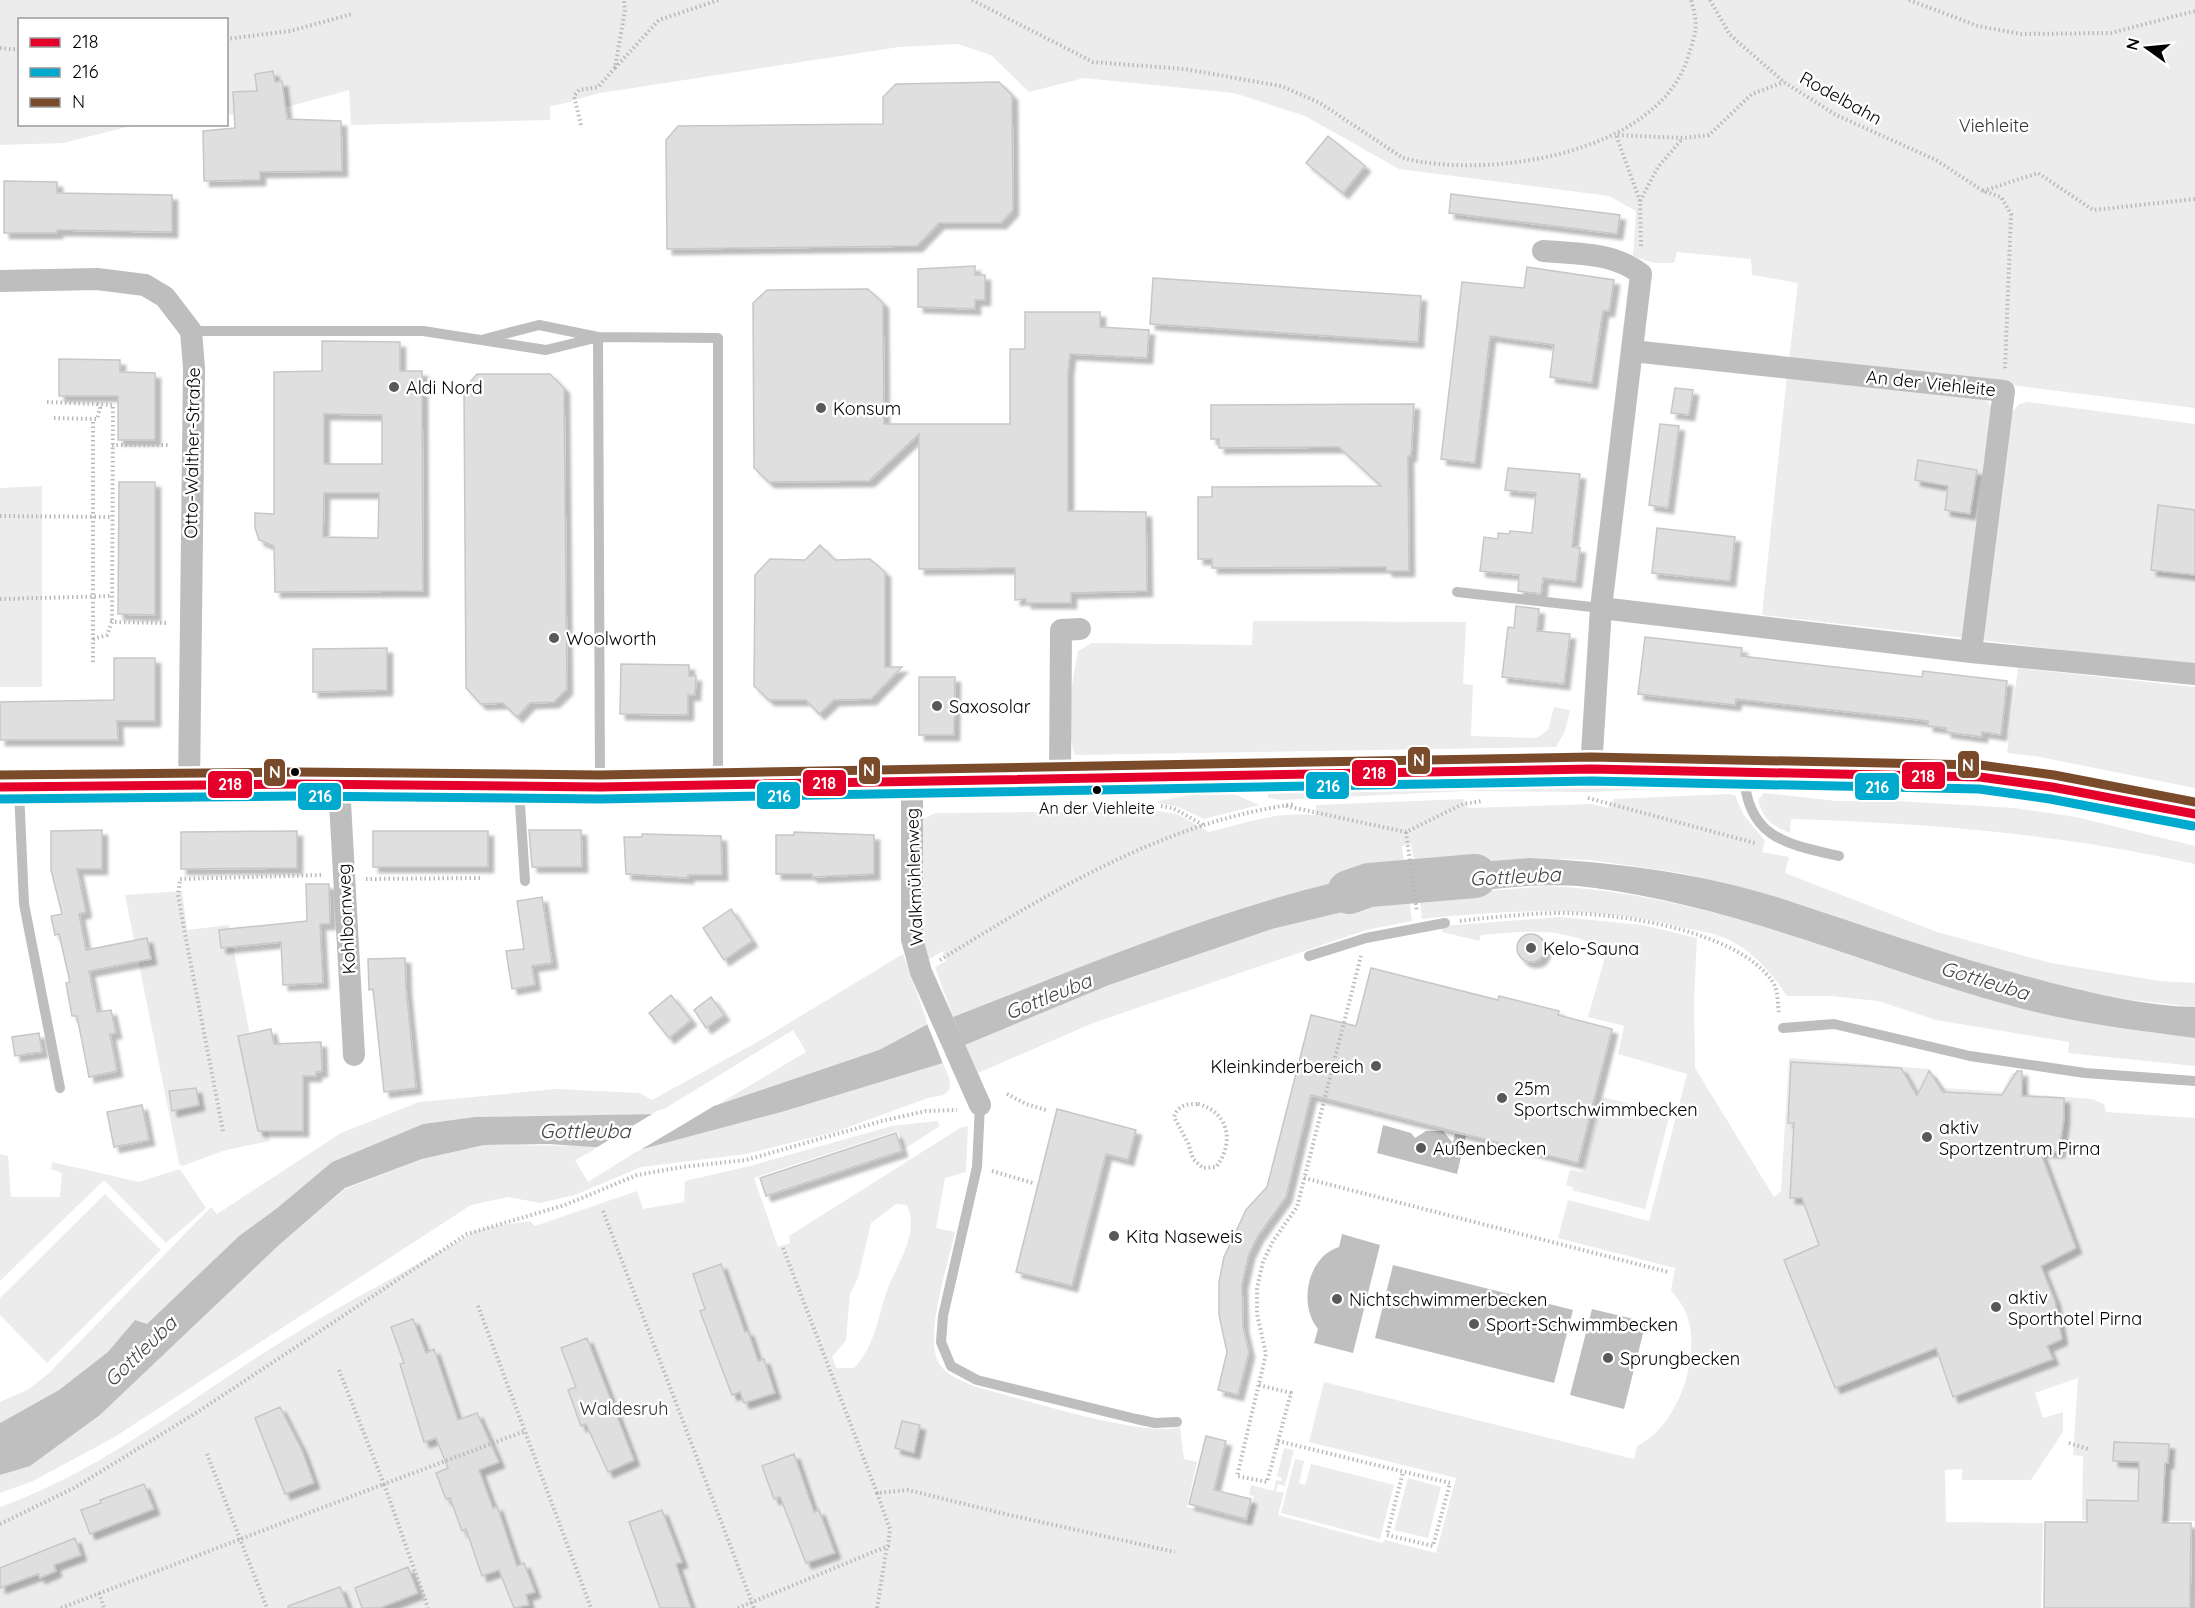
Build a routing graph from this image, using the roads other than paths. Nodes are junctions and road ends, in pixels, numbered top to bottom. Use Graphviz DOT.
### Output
graph roads {
  1 [pos="1543,251"];
  2 [pos="0,281"];
  3 [pos="190,331"];
  4 [pos="598,337"];
  5 [pos="485,339"];
  6 [pos="1632,351"];
  7 [pos="1457,592"];
  8 [pos="1600,608"];
  9 [pos="1080,629"];
  10 [pos="1971,652"];
  11 [pos="2195,674"];
  12 [pos="1744,771"];
  13 [pos="1060,777"];
  14 [pos="912,780"];
  15 [pos="1588,783"];
  16 [pos="339,784"];
  17 [pos="718,785"];
  18 [pos="10,787"];
  19 [pos="189,787"];
  20 [pos="519,787"];
  21 [pos="600,787"];
  22 [pos="2195,814"];
  23 [pos="1839,856"];
  24 [pos="525,881"];
  25 [pos="1445,922"];
  26 [pos="1309,956"];
  27 [pos="1783,1028"];
  28 [pos="354,1055"];
  29 [pos="2195,1081"];
  30 [pos="60,1088"];
  31 [pos="980,1105"];
  32 [pos="1177,1422"];
  1 -- 6 [label="street"];
  2 -- 3 [label="street, Otto-Walther-Straße"];
  3 -- 5 [label="lane"];
  3 -- 19 [label="street, Otto-Walther-Straße"];
  4 -- 5 [label="lane"];
  4 -- 5 [label="lane"];
  4 -- 17 [label="lane"];
  4 -- 21 [label="lane"];
  6 -- 8 [label="street"];
  6 -- 10 [label="street, An der Viehleite"];
  7 -- 8 [label="lane"];
  8 -- 10 [label="street"];
  8 -- 15 [label="street"];
  9 -- 13 [label="street"];
  10 -- 11 [label="street"];
  12 -- 15 [label="main road"];
  12 -- 22 [label="main road"];
  12 -- 23 [label="lane"];
  13 -- 14 [label="main road"];
  13 -- 15 [label="main road"];
  14 -- 17 [label="main road"];
  14 -- 31 [label="street, Walkmühlenweg"];
  16 -- 19 [label="main road"];
  16 -- 20 [label="main road"];
  16 -- 28 [label="street, Kohlbornweg"];
  17 -- 21 [label="main road"];
  18 -- 19 [label="main road"];
  18 -- 30 [label="lane"];
  20 -- 21 [label="main road"];
  20 -- 24 [label="lane"];
  25 -- 26 [label="lane"];
  27 -- 29 [label="lane"];
  31 -- 32 [label="lane"];
}
